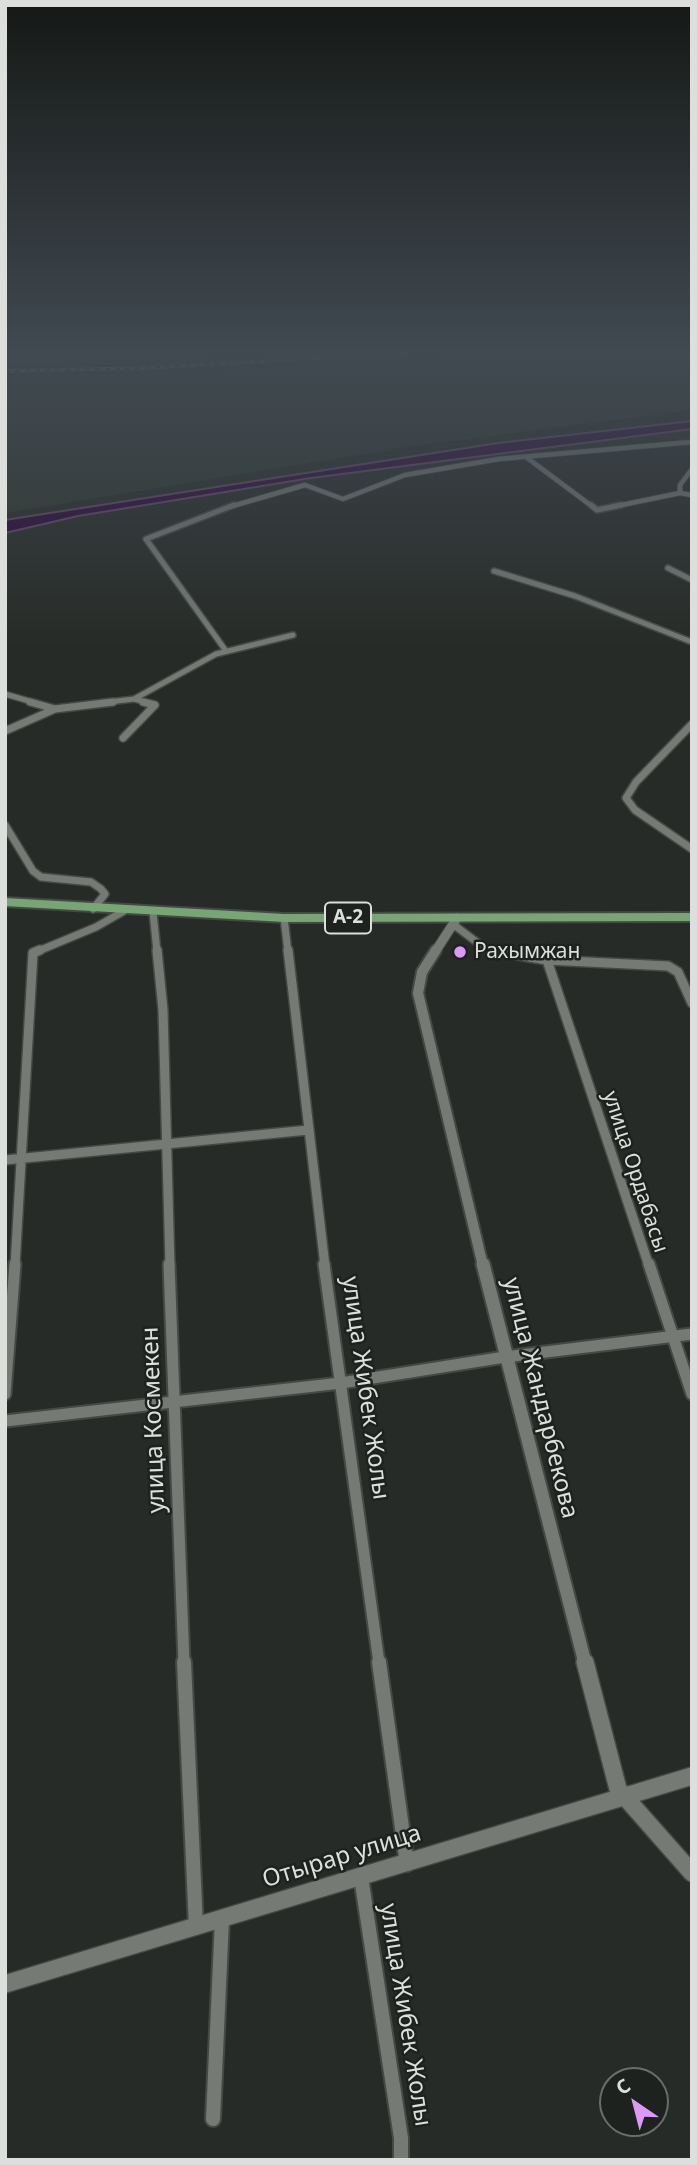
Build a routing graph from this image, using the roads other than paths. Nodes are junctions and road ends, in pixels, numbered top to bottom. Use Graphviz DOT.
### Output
graph roads {
  1 [pos="581,452"];
  2 [pos="526,457"];
  3 [pos="692,469"];
  4 [pos="680,493"];
  5 [pos="692,495"];
  6 [pos="668,568"];
  7 [pos="494,571"];
  8 [pos="692,580"];
  9 [pos="293,635"];
  10 [pos="692,642"];
  11 [pos="226,651"];
  12 [pos="5,694"];
  13 [pos="134,699"];
  14 [pos="55,709"];
  15 [pos="692,724"];
  16 [pos="5,731"];
  17 [pos="123,737"];
  18 [pos="5,825"];
  19 [pos="692,849"];
  20 [pos="5,902"];
  21 [pos="93,909"];
  22 [pos="124,911"];
  23 [pos="153,912"];
  24 [pos="692,917"];
  25 [pos="284,918"];
  26 [pos="456,922"];
  27 [pos="547,960"];
  28 [pos="692,1003"];
  29 [pos="308,1130"];
  30 [pos="166,1146"];
  31 [pos="23,1158"];
  32 [pos="5,1160"];
  33 [pos="692,1334"];
  34 [pos="671,1336"];
  35 [pos="505,1357"];
  36 [pos="341,1383"];
  37 [pos="5,1394"];
  38 [pos="692,1394"];
  39 [pos="173,1402"];
  40 [pos="5,1421"];
  41 [pos="692,1776"];
  42 [pos="625,1797"];
  43 [pos="407,1864"];
  44 [pos="692,1873"];
  45 [pos="361,1877"];
  46 [pos="222,1919"];
  47 [pos="196,1927"];
  48 [pos="5,1984"];
  49 [pos="213,2119"];
  50 [pos="401,2160"];
  1 -- 2 [label="street"];
  2 -- 4 [label="street"];
  2 -- 11 [label="street"];
  3 -- 4 [label="street"];
  4 -- 5 [label="street"];
  6 -- 8 [label="street"];
  7 -- 10 [label="street"];
  9 -- 11 [label="street"];
  11 -- 13 [label="street"];
  12 -- 14 [label="street"];
  13 -- 14 [label="street"];
  13 -- 17 [label="street"];
  14 -- 16 [label="street"];
  15 -- 19 [label="street"];
  18 -- 21 [label="street"];
  20 -- 21 [label="highway, A-2"];
  21 -- 22 [label="highway, A-2"];
  22 -- 23 [label="highway, A-2"];
  22 -- 31 [label="street"];
  23 -- 25 [label="highway, A-2"];
  23 -- 30 [label="street, улица Космекен"];
  24 -- 26 [label="highway, A-2"];
  25 -- 26 [label="highway, A-2"];
  25 -- 29 [label="street, улица Жибек Жолы"];
  26 -- 27 [label="street"];
  26 -- 35 [label="street, улица Жандарбекова"];
  27 -- 28 [label="street"];
  27 -- 34 [label="street, улица Ордабасы"];
  29 -- 30 [label="street"];
  29 -- 36 [label="street, улица Жибек Жолы"];
  30 -- 31 [label="street"];
  30 -- 39 [label="street, улица Космекен"];
  31 -- 32 [label="street"];
  31 -- 37 [label="street"];
  33 -- 34 [label="street"];
  34 -- 35 [label="street"];
  34 -- 38 [label="street, улица Ордабасы"];
  35 -- 36 [label="street"];
  35 -- 42 [label="street, улица Жандарбекова"];
  36 -- 39 [label="street"];
  36 -- 43 [label="street, улица Жибек Жолы"];
  39 -- 40 [label="street"];
  39 -- 47 [label="street, улица Космекен"];
  41 -- 42 [label="street, Отырар улица"];
  42 -- 43 [label="street, Отырар улица"];
  42 -- 44 [label="street, улица Жандарбекова"];
  43 -- 45 [label="street, Отырар улица"];
  45 -- 46 [label="street, Отырар улица"];
  45 -- 50 [label="street, улица Жибек Жолы"];
  46 -- 47 [label="street, Отырар улица"];
  46 -- 49 [label="street"];
  47 -- 48 [label="street, Отырар улица"];
}
